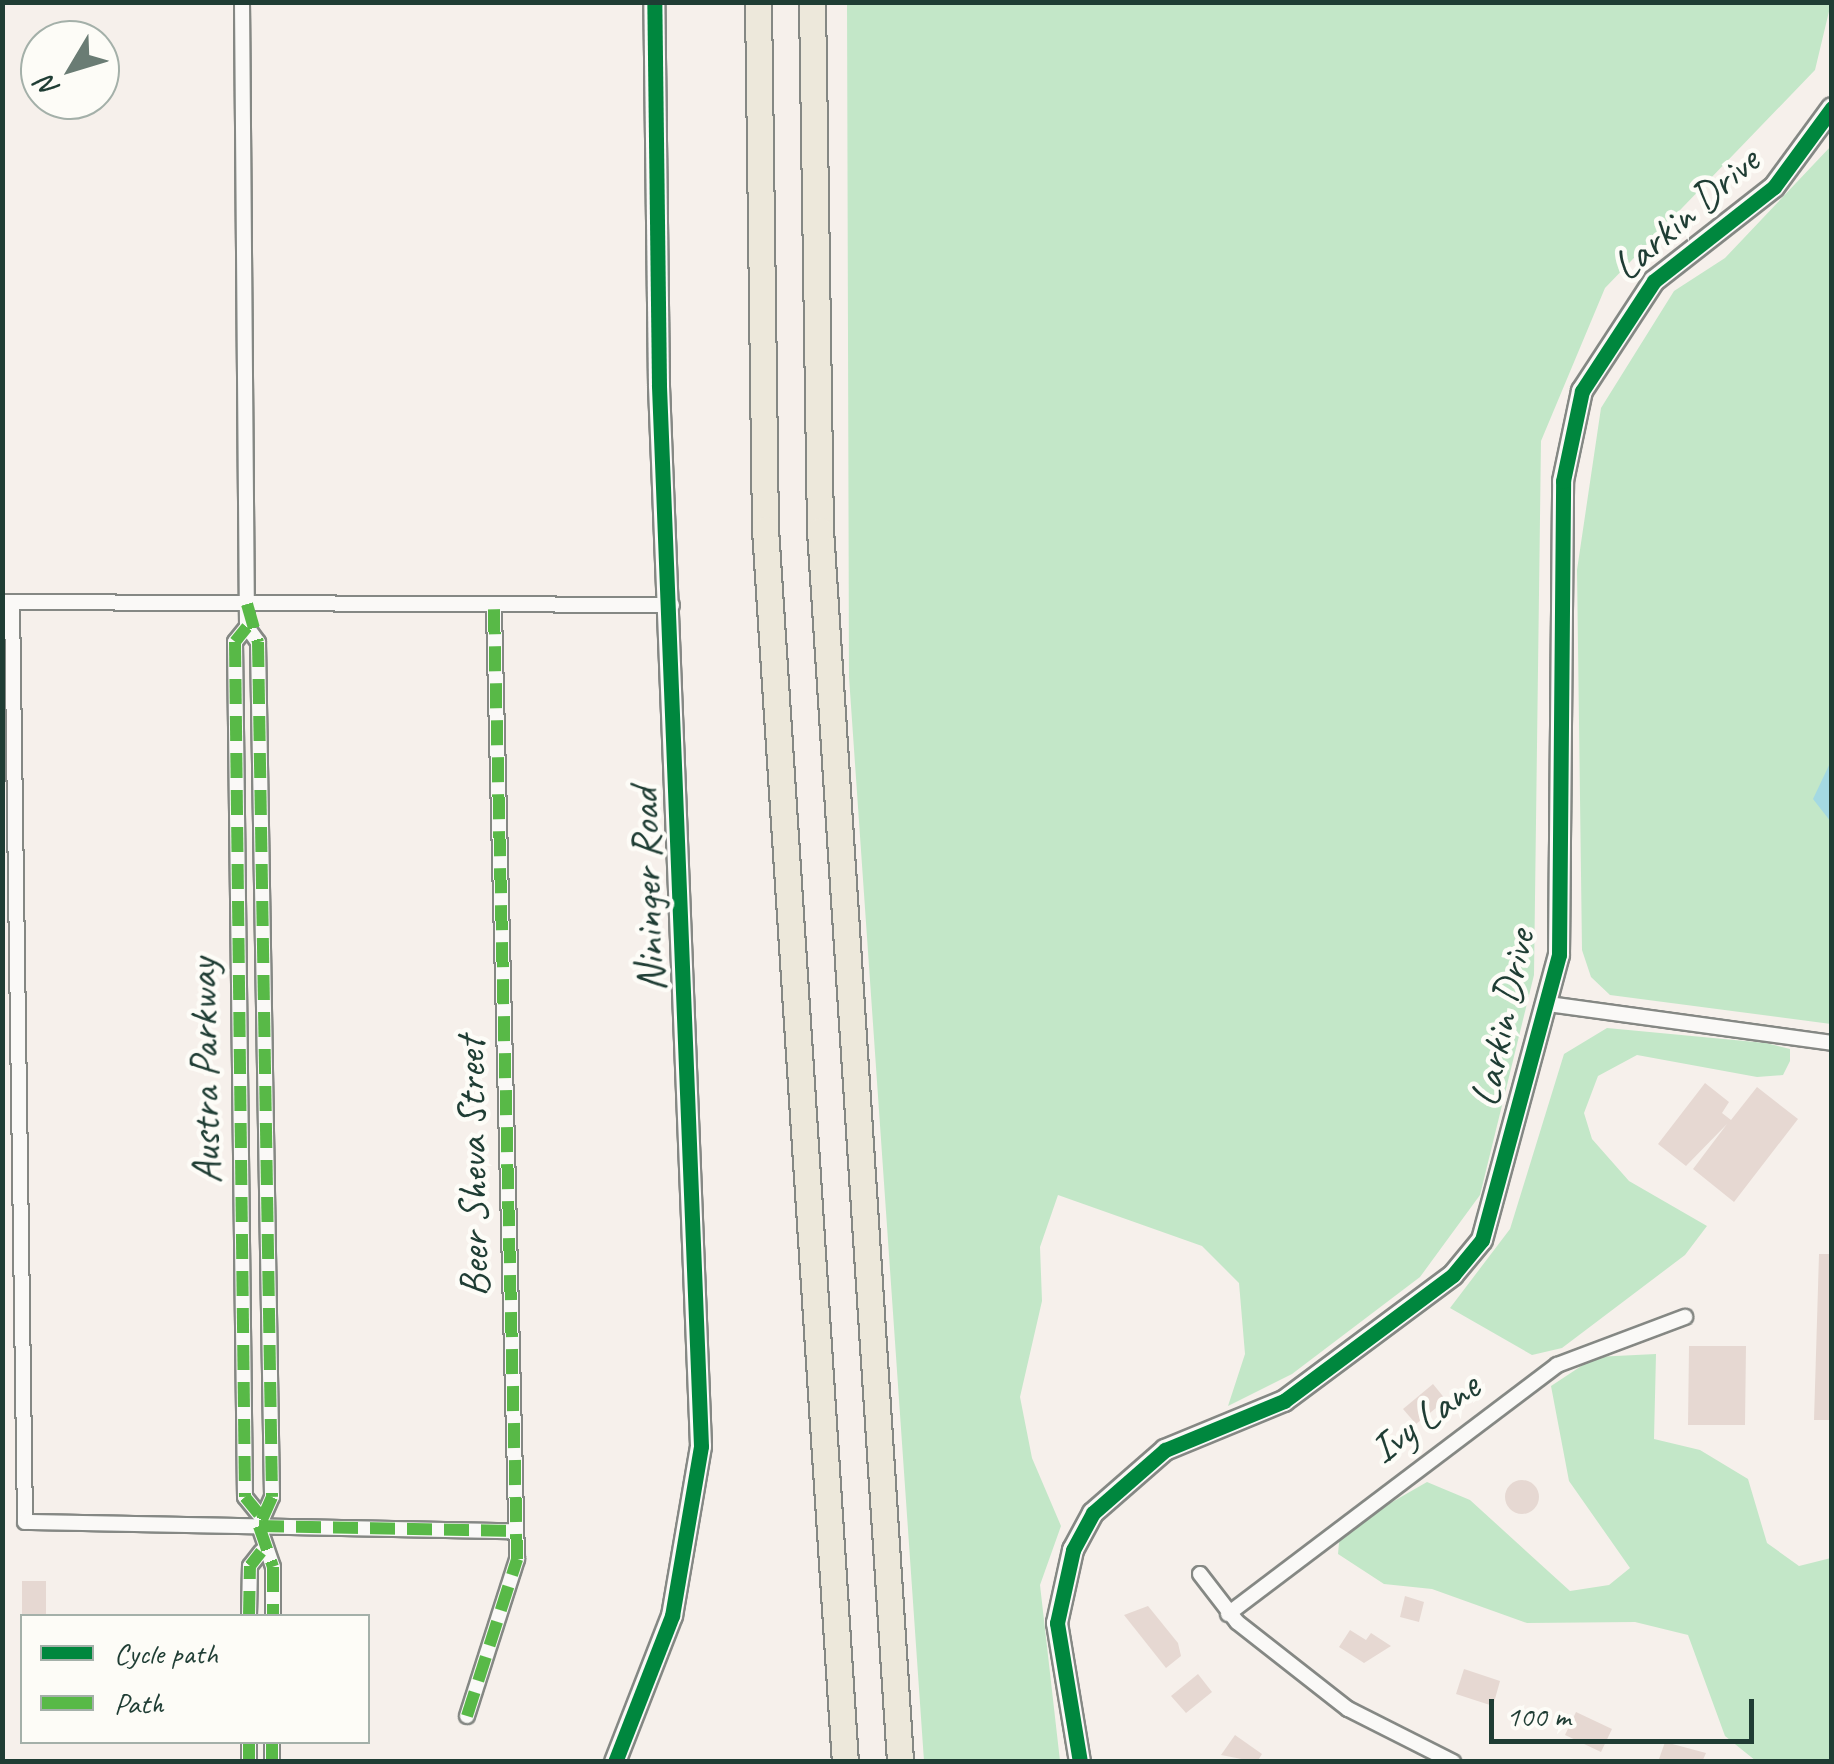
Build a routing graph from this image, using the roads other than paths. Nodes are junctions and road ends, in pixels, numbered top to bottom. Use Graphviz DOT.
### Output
graph roads {
  1 [pos="242,2"];
  2 [pos="654,2"];
  3 [pos="758,2"];
  4 [pos="812,2"];
  5 [pos="1832,108"];
  6 [pos="7,602"];
  7 [pos="247,604"];
  8 [pos="672,605"];
  9 [pos="494,608"];
  10 [pos="247,627"];
  11 [pos="1548,1004"];
  12 [pos="1832,1043"];
  13 [pos="1685,1317"];
  14 [pos="259,1520"];
  15 [pos="516,1532"];
  16 [pos="261,1552"];
  17 [pos="1200,1574"];
  18 [pos="250,1614"];
  19 [pos="272,1614"];
  20 [pos="1228,1614"];
  21 [pos="467,1716"];
  22 [pos="615,1762"];
  23 [pos="845,1762"];
  24 [pos="900,1762"];
  25 [pos="1080,1762"];
  26 [pos="1452,1762"];
  1 -- 7 [label="street, Austra Parkway"];
  2 -- 8 [label="street, Nininger Road"];
  3 -- 23 [label="highway"];
  4 -- 24 [label="highway"];
  5 -- 11 [label="street, Larkin Drive"];
  6 -- 7 [label="street"];
  6 -- 14 [label="street"];
  7 -- 9 [label="street"];
  7 -- 10 [label="street, Austra Parkway"];
  8 -- 9 [label="street"];
  8 -- 22 [label="street, Nininger Road"];
  9 -- 15 [label="street, Beer Sheva Street"];
  10 -- 14 [label="street, Austra Parkway"];
  10 -- 14 [label="street, Austra Parkway"];
  11 -- 12 [label="street"];
  11 -- 25 [label="street, Larkin Drive"];
  13 -- 20 [label="street, Ivy Lane"];
  14 -- 15 [label="street"];
  14 -- 16 [label="street, Austra Parkway"];
  15 -- 21 [label="street, Beer Sheva Street"];
  16 -- 18 [label="street, Austra Parkway"];
  16 -- 19 [label="street, Austra Parkway"];
  17 -- 20 [label="street"];
  20 -- 26 [label="street"];
}
